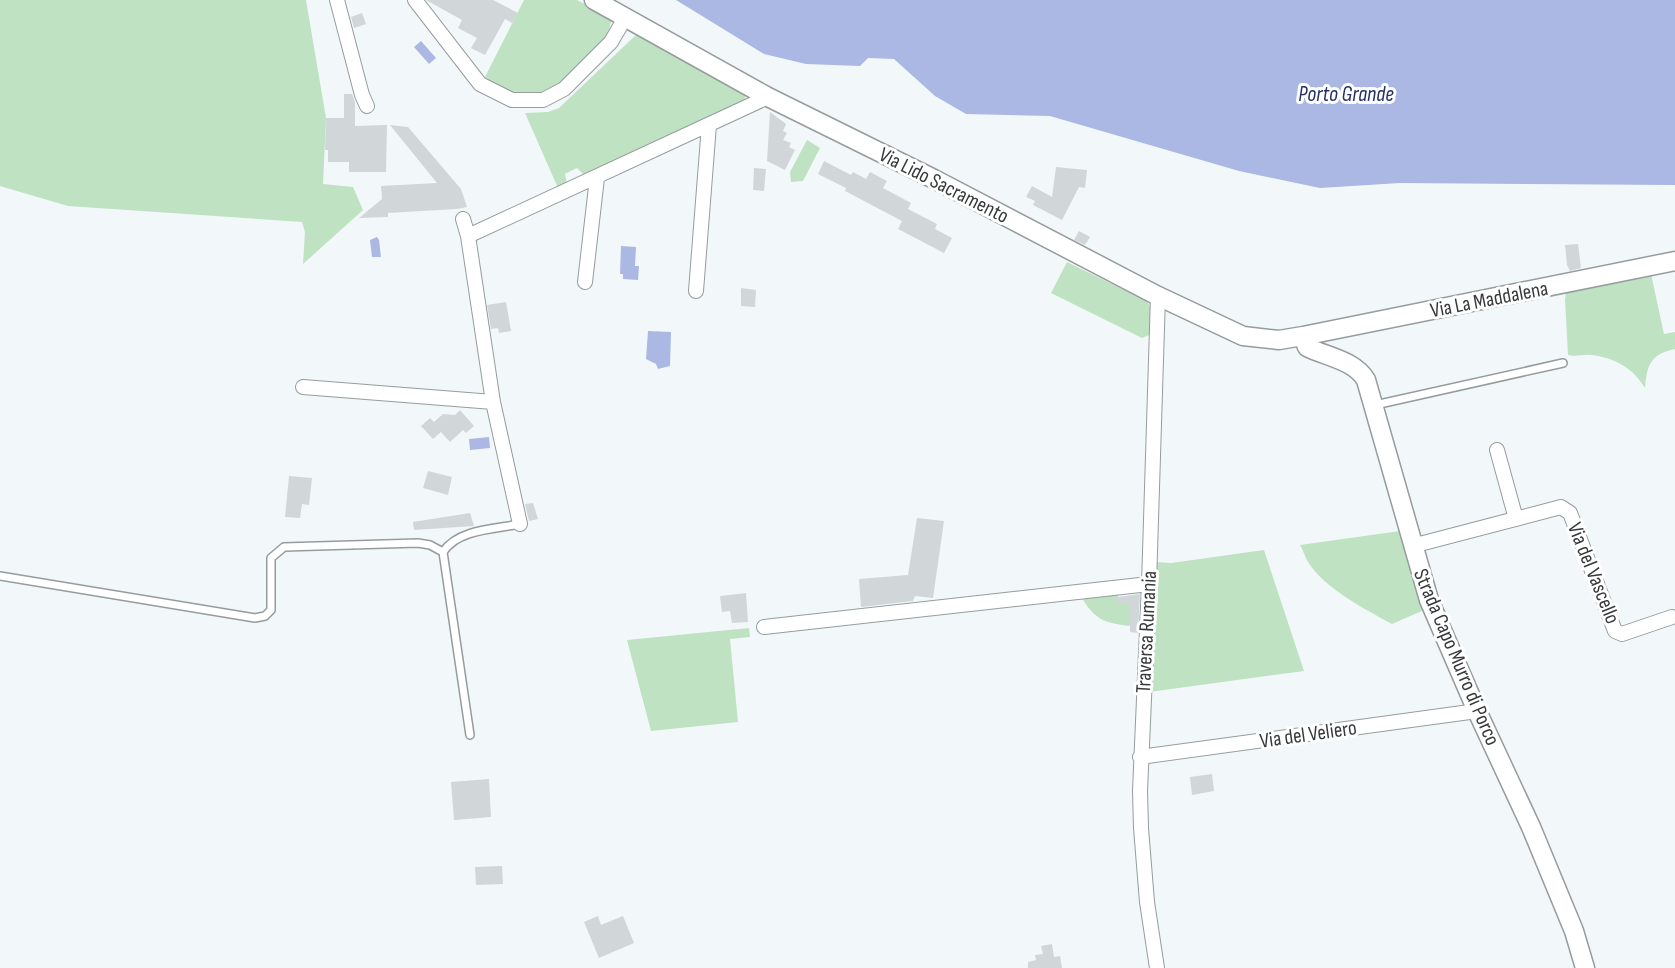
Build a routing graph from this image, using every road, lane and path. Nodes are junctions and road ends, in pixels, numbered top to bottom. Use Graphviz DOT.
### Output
graph roads {
  1 [pos="337,0"];
  2 [pos="415,0"];
  3 [pos="594,0"];
  4 [pos="626,16"];
  5 [pos="768,97"];
  6 [pos="367,106"];
  7 [pos="709,125"];
  8 [pos="597,178"];
  9 [pos="463,219"];
  10 [pos="468,236"];
  11 [pos="1675,261"];
  12 [pos="585,282"];
  13 [pos="696,291"];
  14 [pos="1158,296"];
  15 [pos="1303,336"];
  16 [pos="1563,363"];
  17 [pos="303,387"];
  18 [pos="493,402"];
  19 [pos="1373,405"];
  20 [pos="1497,450"];
  21 [pos="1516,519"];
  22 [pos="520,524"];
  23 [pos="1412,546"];
  24 [pos="443,552"];
  25 [pos="0,576"];
  26 [pos="1149,585"];
  27 [pos="1672,617"];
  28 [pos="764,627"];
  29 [pos="1477,711"];
  30 [pos="470,735"];
  31 [pos="1140,757"];
  32 [pos="1157,968"];
  33 [pos="1585,968"];
  1 -- 6 [label="street"];
  2 -- 4 [label="street"];
  3 -- 4 [label="street, Via Lido Sacramento"];
  4 -- 5 [label="street, Via Lido Sacramento"];
  5 -- 7 [label="street"];
  5 -- 14 [label="street, Via Lido Sacramento"];
  7 -- 8 [label="street"];
  7 -- 13 [label="street"];
  8 -- 10 [label="street"];
  8 -- 12 [label="street"];
  9 -- 10 [label="street"];
  10 -- 18 [label="street"];
  11 -- 15 [label="street, Via La Maddalena"];
  14 -- 15 [label="street, Via Lido Sacramento"];
  14 -- 26 [label="street, Traversa Rumania"];
  15 -- 19 [label="street, Strada Capo Murro di Porco"];
  16 -- 19 [label="lane"];
  17 -- 18 [label="street"];
  18 -- 22 [label="street"];
  19 -- 23 [label="street, Strada Capo Murro di Porco"];
  20 -- 21 [label="street"];
  21 -- 23 [label="street, Via del Vascello"];
  21 -- 27 [label="street, Via del Vascello"];
  22 -- 24 [label="lane"];
  23 -- 29 [label="street, Strada Capo Murro di Porco"];
  24 -- 25 [label="lane"];
  24 -- 30 [label="lane"];
  26 -- 28 [label="street"];
  26 -- 31 [label="street, Traversa Rumania"];
  29 -- 31 [label="street, Via del Veliero"];
  29 -- 33 [label="street, Strada Capo Murro di Porco"];
  31 -- 32 [label="street, Traversa Rumania"];
}
